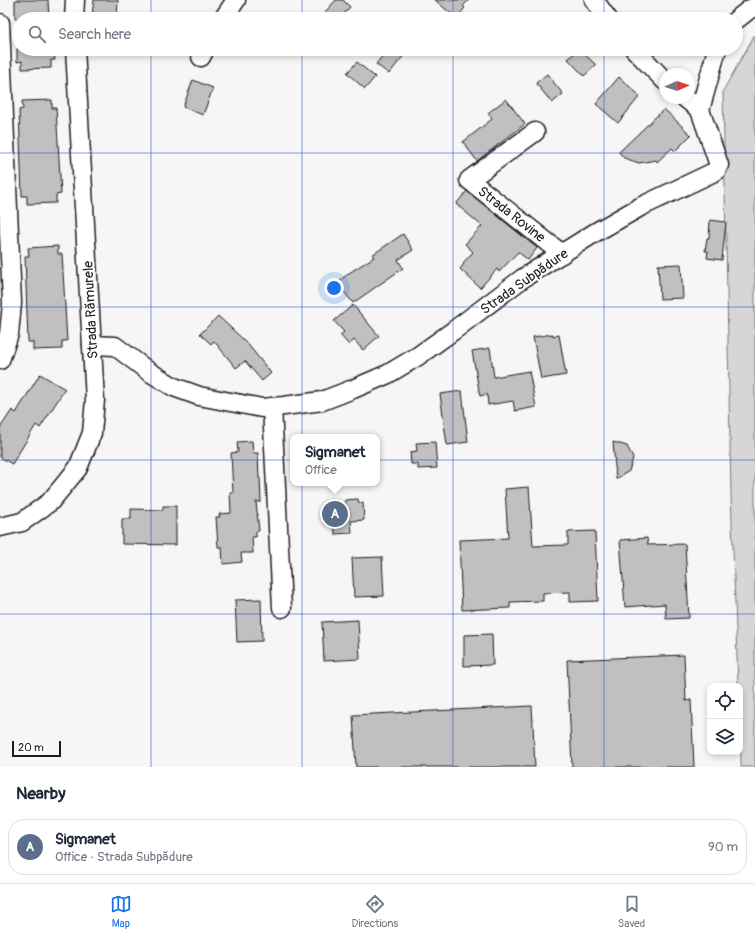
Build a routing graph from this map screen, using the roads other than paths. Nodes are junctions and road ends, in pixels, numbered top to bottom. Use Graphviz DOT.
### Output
graph roads {
  1 [pos="75,0"];
  2 [pos="236,0"];
  3 [pos="594,0"];
  4 [pos="755,7"];
  5 [pos="74,12"];
  6 [pos="228,12"];
  7 [pos="603,12"];
  8 [pos="743,14"];
  9 [pos="0,23"];
  10 [pos="75,56"];
  11 [pos="641,56"];
  12 [pos="715,56"];
  13 [pos="659,76"];
  14 [pos="692,104"];
  15 [pos="700,110"];
  16 [pos="535,132"];
  17 [pos="562,254"];
  18 [pos="92,345"];
  19 [pos="0,360"];
  20 [pos="272,407"];
  21 [pos="0,527"];
  22 [pos="282,608"];
  1 -- 5 [label="street"];
  2 -- 6 [label="street"];
  3 -- 7 [label="street"];
  4 -- 8 [label="street"];
  9 -- 19 [label="street"];
  10 -- 18 [label="street, Strada Rămurele"];
  11 -- 13 [label="street"];
  12 -- 15 [label="street"];
  14 -- 15 [label="street"];
  15 -- 17 [label="street, Strada Subpădure"];
  16 -- 17 [label="street, Strada Rovine"];
  17 -- 20 [label="street, Strada Subpădure"];
  18 -- 20 [label="street, Strada Subpădure"];
  18 -- 21 [label="street, Strada Rămurele"];
  20 -- 22 [label="street"];
}
